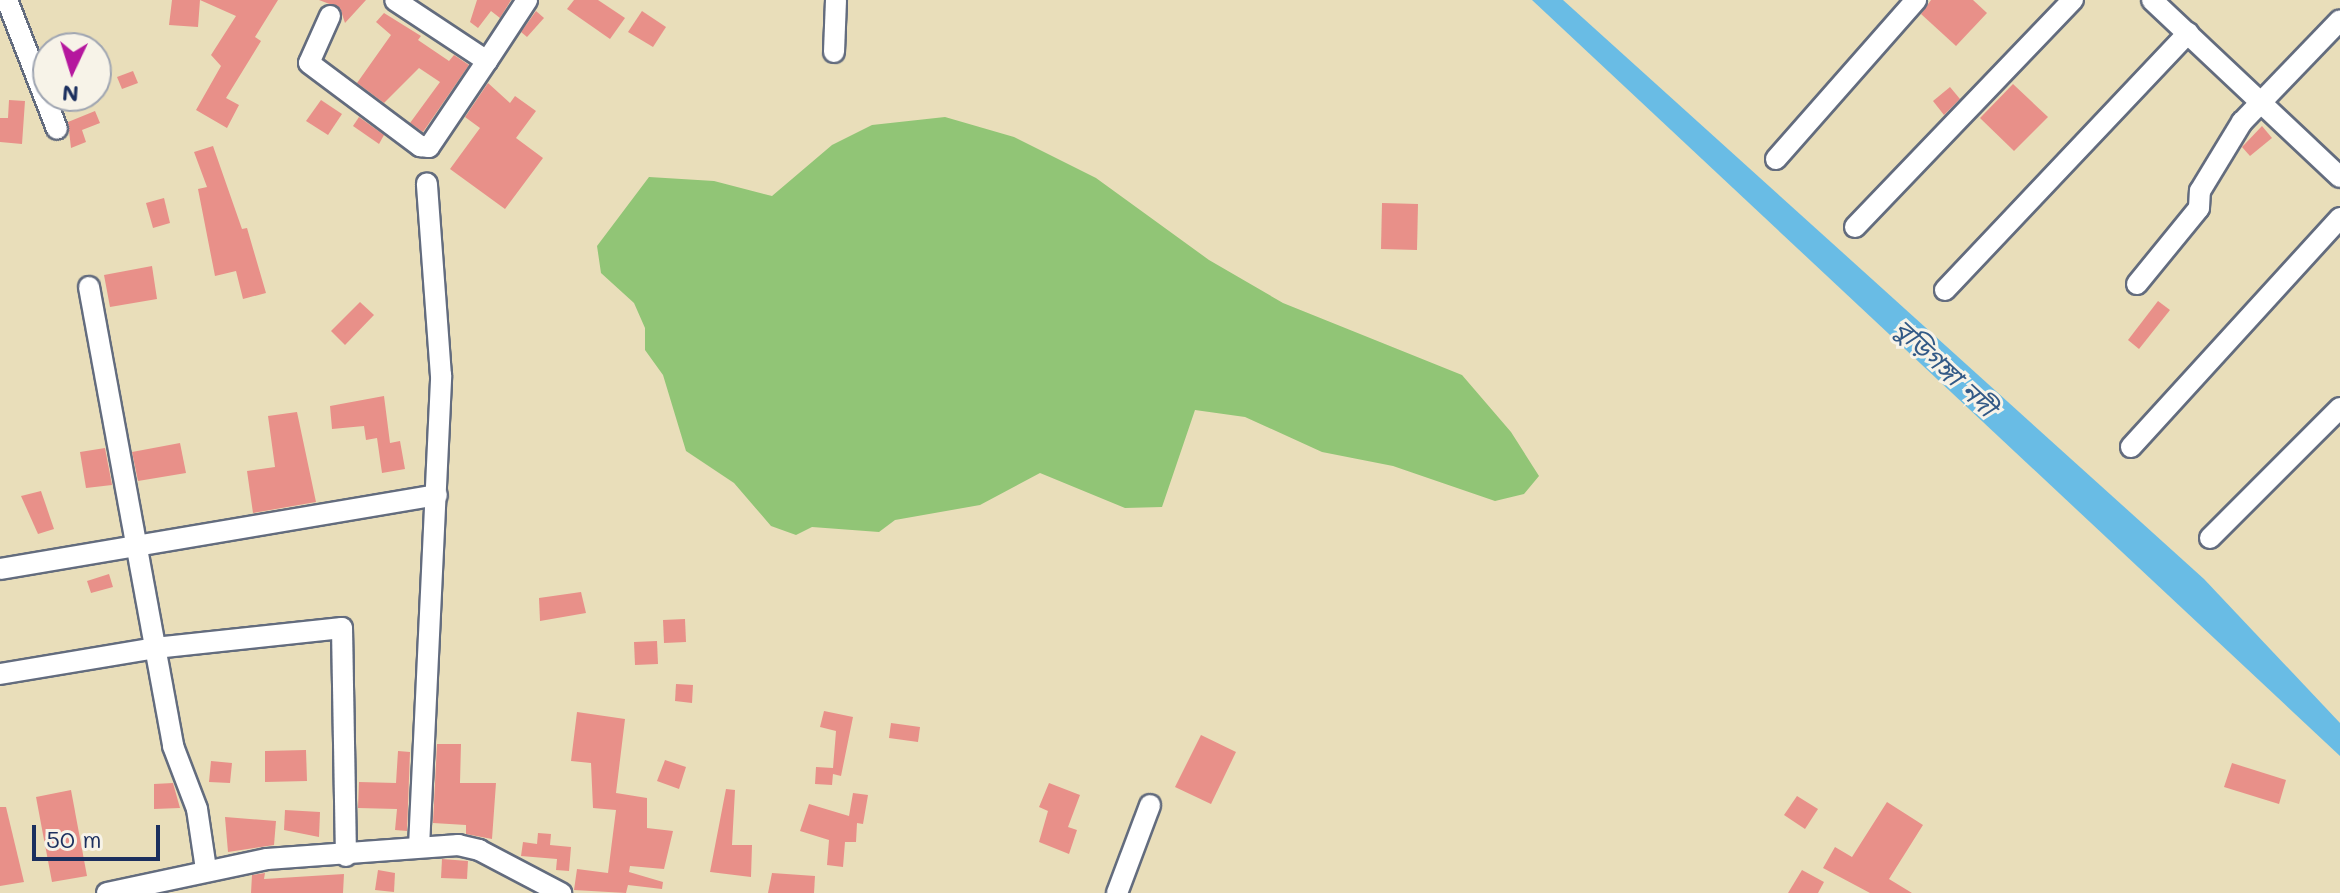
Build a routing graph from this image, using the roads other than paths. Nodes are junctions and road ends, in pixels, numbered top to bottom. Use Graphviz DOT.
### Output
graph roads {
  1 [pos="7,0"];
  2 [pos="395,0"];
  3 [pos="527,0"];
  4 [pos="836,0"];
  5 [pos="1916,0"];
  6 [pos="2073,0"];
  7 [pos="2152,0"];
  8 [pos="330,16"];
  9 [pos="2340,20"];
  10 [pos="2188,33"];
  11 [pos="834,52"];
  12 [pos="487,61"];
  13 [pos="2262,101"];
  14 [pos="57,129"];
  15 [pos="1776,159"];
  16 [pos="2340,177"];
  17 [pos="427,184"];
  18 [pos="2340,218"];
  19 [pos="1855,227"];
  20 [pos="2137,284"];
  21 [pos="89,287"];
  22 [pos="1945,290"];
  23 [pos="2340,408"];
  24 [pos="2131,447"];
  25 [pos="437,495"];
  26 [pos="2210,538"];
  27 [pos="139,545"];
  28 [pos="0,569"];
  29 [pos="155,648"];
  30 [pos="0,674"];
  31 [pos="1150,805"];
  32 [pos="419,847"];
  33 [pos="346,856"];
  34 [pos="206,869"];
  35 [pos="177,885"];
  36 [pos="107,893"];
  37 [pos="561,893"];
  38 [pos="1117,893"];
  1 -- 14 [label="street"];
  2 -- 12 [label="street"];
  3 -- 12 [label="street"];
  4 -- 11 [label="street"];
  5 -- 15 [label="street"];
  6 -- 19 [label="street"];
  7 -- 10 [label="street"];
  8 -- 12 [label="street"];
  9 -- 13 [label="street"];
  10 -- 13 [label="street"];
  10 -- 22 [label="street"];
  13 -- 16 [label="street"];
  13 -- 20 [label="street"];
  17 -- 25 [label="street"];
  18 -- 24 [label="street"];
  21 -- 27 [label="street"];
  23 -- 26 [label="street"];
  25 -- 27 [label="street"];
  25 -- 32 [label="street"];
  27 -- 28 [label="street"];
  27 -- 29 [label="street"];
  29 -- 30 [label="street"];
  29 -- 33 [label="street"];
  29 -- 34 [label="street"];
  31 -- 38 [label="street"];
  32 -- 33 [label="street"];
  32 -- 37 [label="street"];
  33 -- 34 [label="street"];
  34 -- 35 [label="street"];
  35 -- 36 [label="street"];
}
